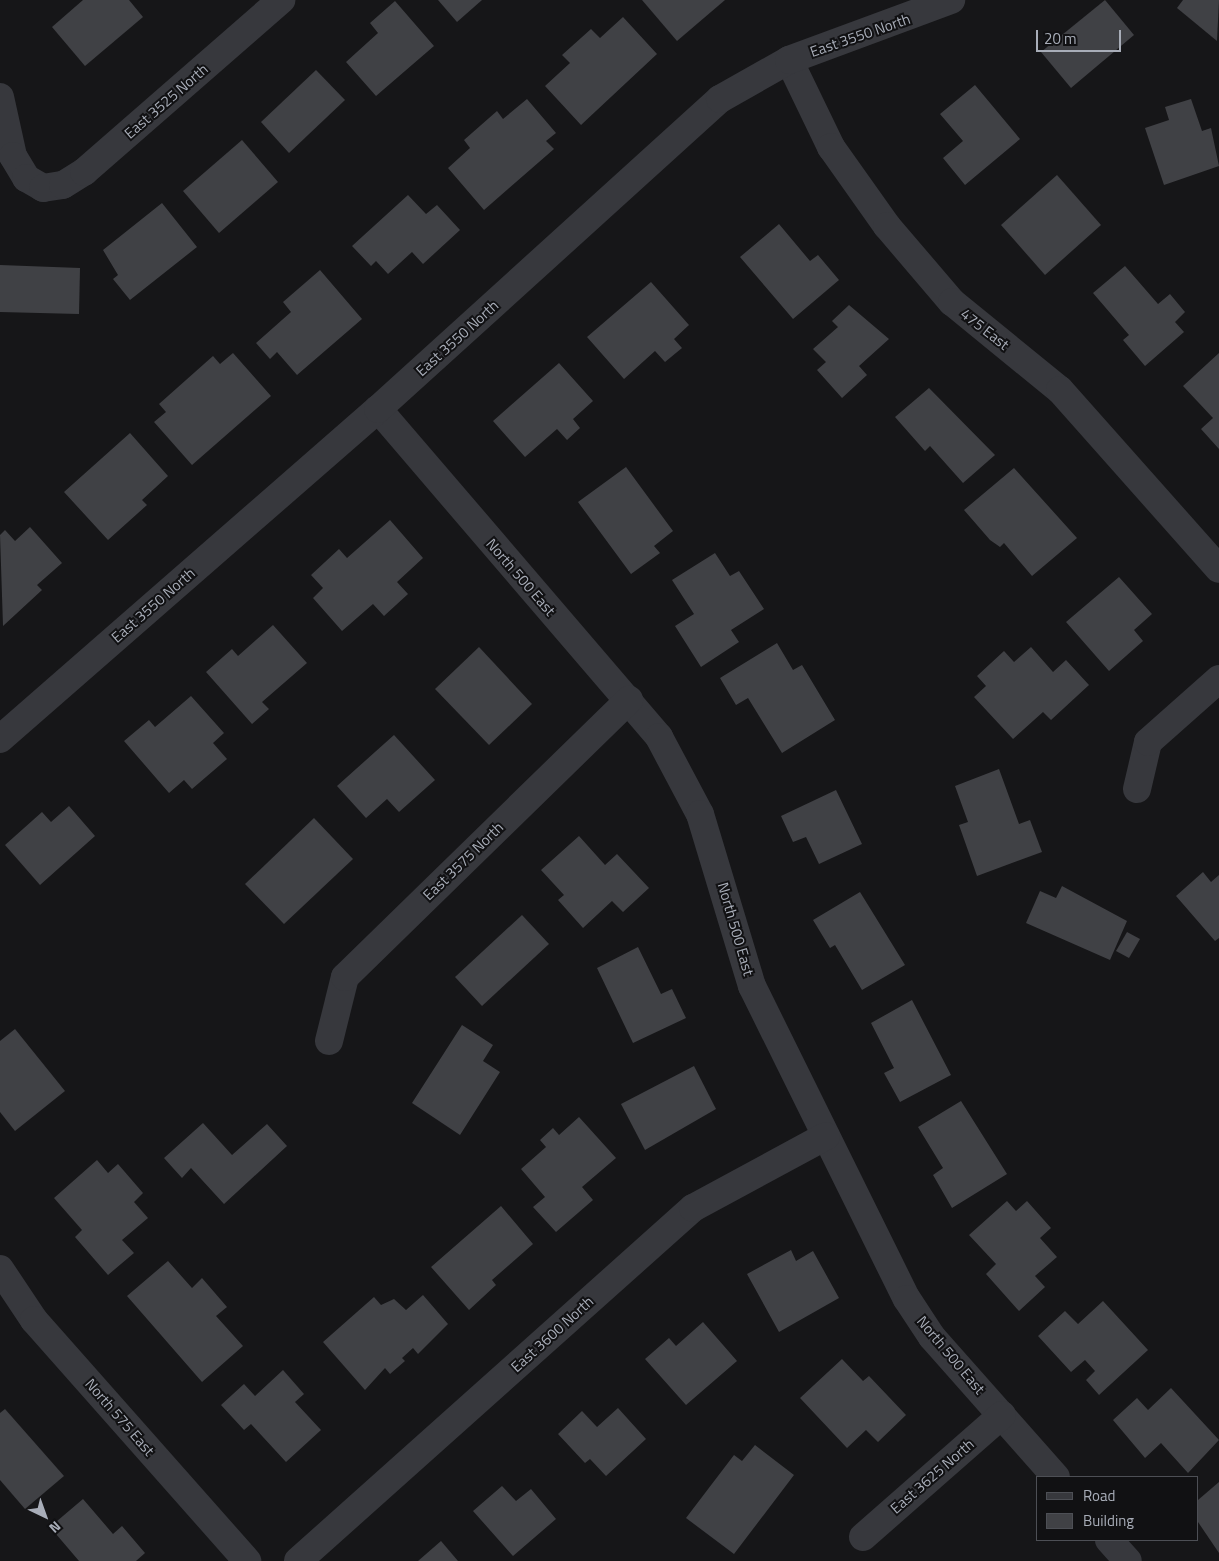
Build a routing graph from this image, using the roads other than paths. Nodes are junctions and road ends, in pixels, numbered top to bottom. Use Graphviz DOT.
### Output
graph roads {
  1 [pos="281,0"];
  2 [pos="951,0"];
  3 [pos="789,60"];
  4 [pos="0,97"];
  5 [pos="378,409"];
  6 [pos="1219,569"];
  7 [pos="1219,679"];
  8 [pos="629,700"];
  9 [pos="0,739"];
  10 [pos="1138,789"];
  11 [pos="329,1041"];
  12 [pos="826,1136"];
  13 [pos="0,1268"];
  14 [pos="1002,1415"];
  15 [pos="1055,1476"];
  16 [pos="863,1537"];
  17 [pos="1110,1541"];
  18 [pos="247,1561"];
  19 [pos="298,1561"];
  20 [pos="1128,1561"];
  1 -- 4 [label="street, East 3525 North"];
  2 -- 3 [label="street, East 3550 North"];
  3 -- 5 [label="street, East 3550 North"];
  3 -- 6 [label="street, 475 East"];
  5 -- 8 [label="street, North 500 East"];
  5 -- 9 [label="street, East 3550 North"];
  7 -- 10 [label="street"];
  8 -- 11 [label="street, East 3575 North"];
  8 -- 12 [label="street, North 500 East"];
  12 -- 14 [label="street, North 500 East"];
  12 -- 19 [label="street, East 3600 North"];
  13 -- 18 [label="street, North 575 East"];
  14 -- 15 [label="street, North 500 East"];
  14 -- 16 [label="street, East 3625 North"];
  17 -- 20 [label="street"];
}
